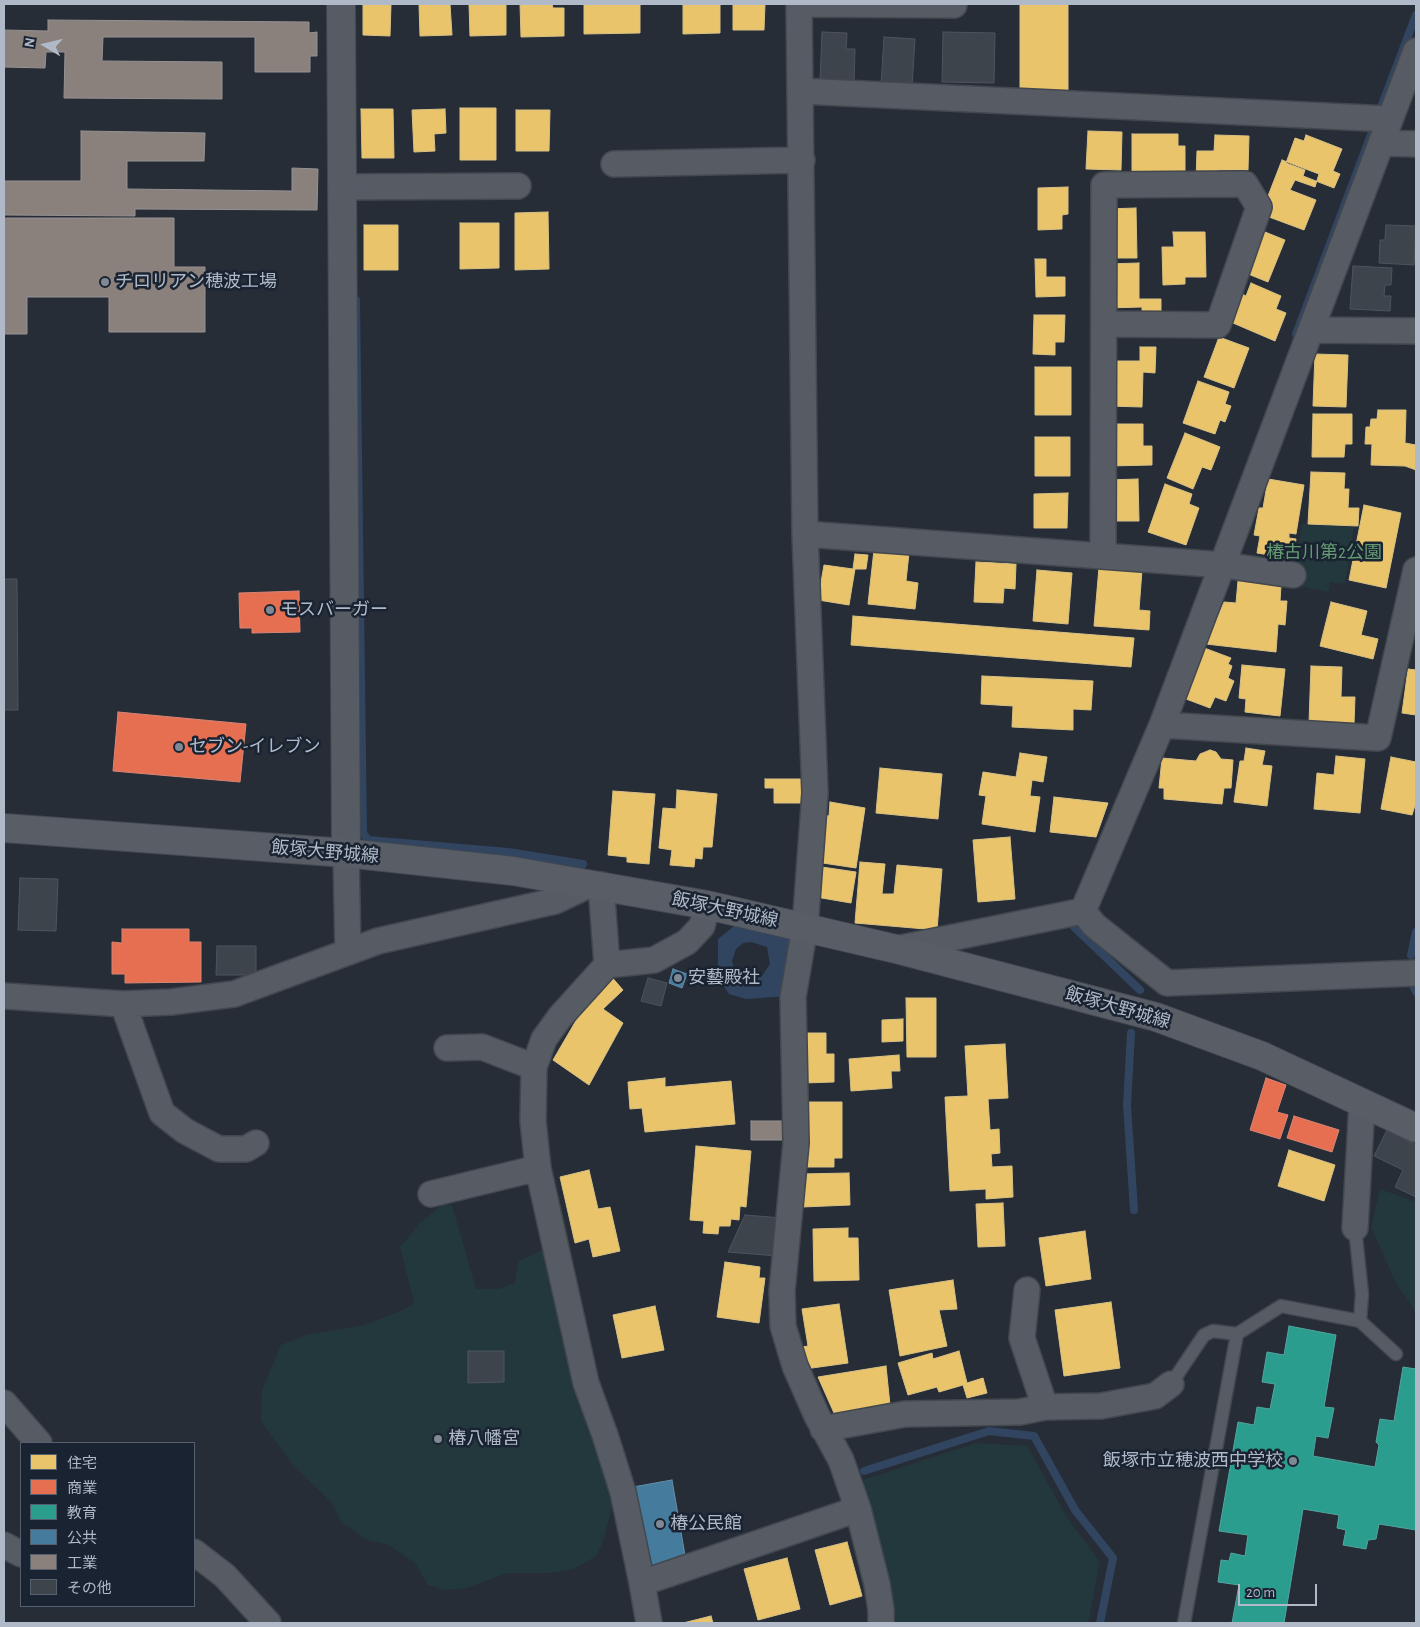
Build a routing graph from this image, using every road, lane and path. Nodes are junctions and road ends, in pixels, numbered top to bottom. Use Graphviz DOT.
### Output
graph roads {
  1 [pos="341,4"];
  2 [pos="799,4"];
  3 [pos="954,5"];
  4 [pos="1414,60"];
  5 [pos="801,91"];
  6 [pos="1389,119"];
  7 [pos="1381,143"];
  8 [pos="1416,144"];
  9 [pos="802,160"];
  10 [pos="614,164"];
  11 [pos="518,186"];
  12 [pos="341,187"];
  13 [pos="1104,324"];
  14 [pos="1312,330"];
  15 [pos="1416,331"];
  16 [pos="805,534"];
  17 [pos="1104,555"];
  18 [pos="1223,565"];
  19 [pos="1416,570"];
  20 [pos="1293,575"];
  21 [pos="1162,725"];
  22 [pos="4,828"];
  23 [pos="346,853"];
  24 [pos="596,884"];
  25 [pos="707,905"];
  26 [pos="1082,911"];
  27 [pos="805,927"];
  28 [pos="896,949"];
  29 [pos="348,952"];
  30 [pos="607,965"];
  31 [pos="1416,973"];
  32 [pos="1167,983"];
  33 [pos="4,996"];
  34 [pos="123,1004"];
  35 [pos="1156,1017"];
  36 [pos="447,1048"];
  37 [pos="534,1067"];
  38 [pos="1362,1103"];
  39 [pos="1416,1128"];
  40 [pos="256,1143"];
  41 [pos="538,1168"];
  42 [pos="431,1194"];
  43 [pos="1355,1228"];
  44 [pos="1027,1290"];
  45 [pos="1360,1320"];
  46 [pos="1237,1334"];
  47 [pos="1396,1354"];
  48 [pos="1171,1384"];
  49 [pos="4,1403"];
  50 [pos="1045,1407"];
  51 [pos="823,1428"];
  52 [pos="38,1442"];
  53 [pos="858,1509"];
  54 [pos="4,1545"];
  55 [pos="20,1553"];
  56 [pos="195,1553"];
  57 [pos="642,1583"];
  58 [pos="268,1623"];
  59 [pos="649,1623"];
  60 [pos="880,1623"];
  61 [pos="1184,1623"];
  1 -- 12 [label="street"];
  2 -- 3 [label="street"];
  2 -- 5 [label="street"];
  4 -- 6 [label="street"];
  5 -- 6 [label="street"];
  5 -- 9 [label="street"];
  6 -- 7 [label="street"];
  7 -- 8 [label="street"];
  7 -- 14 [label="street"];
  9 -- 10 [label="street"];
  9 -- 16 [label="street"];
  11 -- 12 [label="street"];
  12 -- 23 [label="street"];
  13 -- 17 [label="street"];
  14 -- 15 [label="street"];
  14 -- 18 [label="street"];
  16 -- 17 [label="street"];
  16 -- 27 [label="street"];
  17 -- 18 [label="street"];
  18 -- 20 [label="street"];
  18 -- 21 [label="street"];
  19 -- 21 [label="street"];
  21 -- 26 [label="street"];
  22 -- 23 [label="main road, 飯塚大野城線"];
  23 -- 24 [label="main road, 飯塚大野城線"];
  23 -- 29 [label="street"];
  24 -- 25 [label="main road, 飯塚大野城線"];
  24 -- 29 [label="street"];
  24 -- 30 [label="street"];
  25 -- 27 [label="main road, 飯塚大野城線"];
  25 -- 30 [label="street"];
  26 -- 28 [label="street"];
  26 -- 32 [label="street"];
  27 -- 28 [label="main road, 飯塚大野城線"];
  27 -- 51 [label="street"];
  28 -- 35 [label="main road, 飯塚大野城線"];
  29 -- 34 [label="street"];
  30 -- 37 [label="street"];
  31 -- 32 [label="street"];
  32 -- 35 [label="street"];
  33 -- 34 [label="street"];
  34 -- 40 [label="street"];
  35 -- 38 [label="main road, 飯塚大野城線"];
  36 -- 37 [label="street"];
  37 -- 41 [label="street"];
  38 -- 39 [label="main road, 飯塚大野城線"];
  38 -- 43 [label="street"];
  41 -- 42 [label="street"];
  41 -- 57 [label="street"];
  43 -- 45 [label="lane"];
  44 -- 50 [label="street"];
  45 -- 46 [label="lane"];
  45 -- 47 [label="lane"];
  46 -- 48 [label="lane"];
  46 -- 61 [label="lane"];
  48 -- 50 [label="street"];
  49 -- 52 [label="street"];
  50 -- 51 [label="street"];
  51 -- 53 [label="street"];
  53 -- 57 [label="street"];
  53 -- 60 [label="street"];
  54 -- 55 [label="street"];
  56 -- 58 [label="street"];
  57 -- 59 [label="street"];
}
